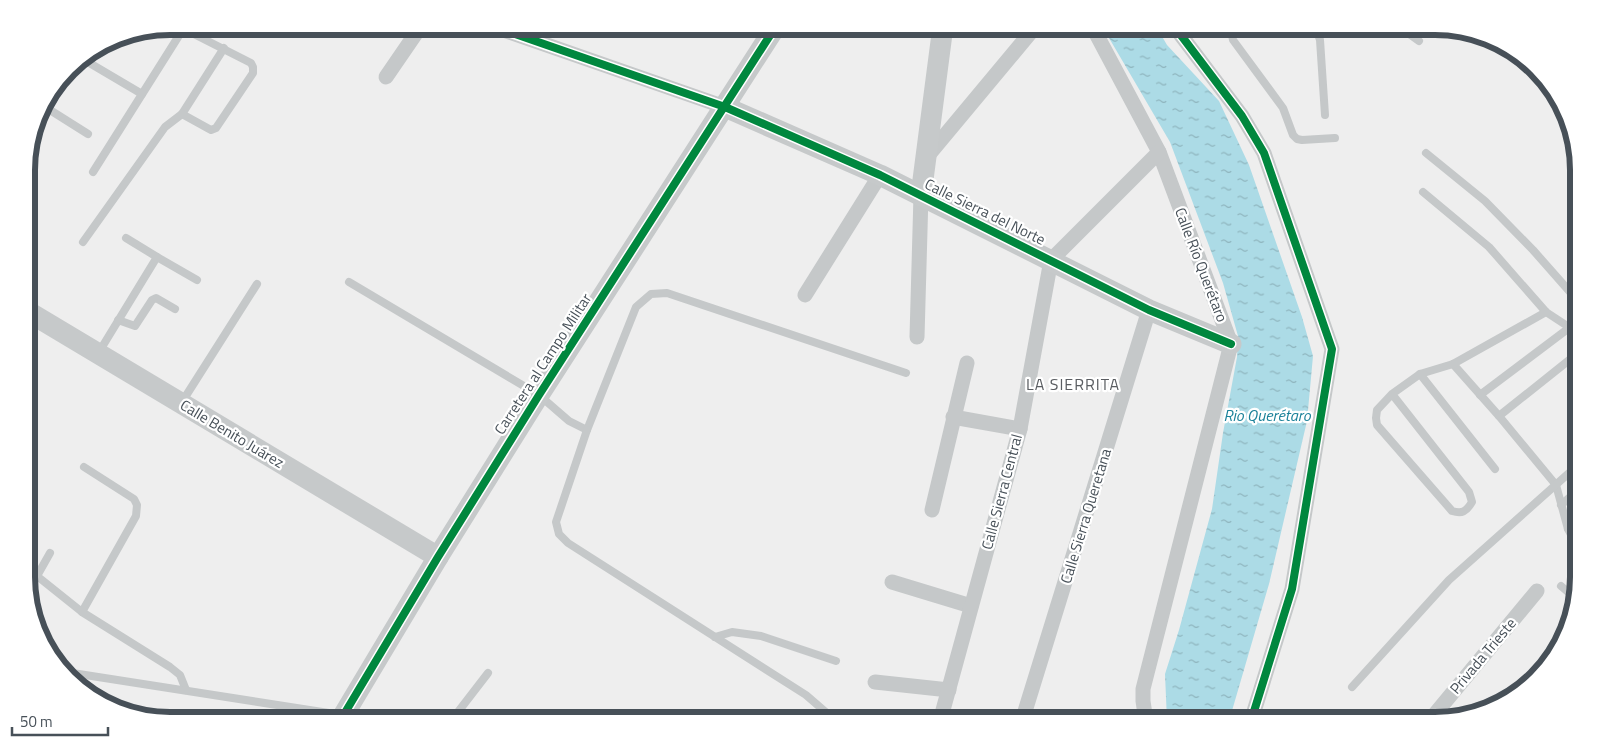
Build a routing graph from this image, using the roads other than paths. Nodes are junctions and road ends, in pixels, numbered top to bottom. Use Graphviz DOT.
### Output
graph roads {
  1 [pos="180,35"];
  2 [pos="199,35"];
  3 [pos="415,35"];
  4 [pos="518,35"];
  5 [pos="770,35"];
  6 [pos="942,35"];
  7 [pos="1028,35"];
  8 [pos="1097,35"];
  9 [pos="1181,35"];
  10 [pos="1231,35"];
  11 [pos="1318,35"];
  12 [pos="1411,35"];
  13 [pos="1419,41"];
  14 [pos="224,48"];
  15 [pos="89,63"];
  16 [pos="386,77"];
  17 [pos="142,94"];
  18 [pos="725,107"];
  19 [pos="50,110"];
  20 [pos="182,114"];
  21 [pos="1325,115"];
  22 [pos="88,134"];
  23 [pos="1335,138"];
  24 [pos="1159,152"];
  25 [pos="1426,153"];
  26 [pos="926,158"];
  27 [pos="93,172"];
  28 [pos="880,175"];
  29 [pos="1423,192"];
  30 [pos="921,195"];
  31 [pos="126,238"];
  32 [pos="83,242"];
  33 [pos="157,257"];
  34 [pos="1051,260"];
  35 [pos="197,280"];
  36 [pos="349,282"];
  37 [pos="258,284"];
  38 [pos="1570,292"];
  39 [pos="805,295"];
  40 [pos="175,309"];
  41 [pos="1149,310"];
  42 [pos="1546,312"];
  43 [pos="35,316"];
  44 [pos="118,320"];
  45 [pos="1569,328"];
  46 [pos="918,338"];
  47 [pos="1232,344"];
  48 [pos="98,354"];
  49 [pos="1570,359"];
  50 [pos="967,363"];
  51 [pos="1453,364"];
  52 [pos="906,373"];
  53 [pos="1420,374"];
  54 [pos="1392,394"];
  55 [pos="539,395"];
  56 [pos="1480,395"];
  57 [pos="181,404"];
  58 [pos="1499,416"];
  59 [pos="954,417"];
  60 [pos="1020,428"];
  61 [pos="587,430"];
  62 [pos="84,467"];
  63 [pos="1494,469"];
  64 [pos="1570,472"];
  65 [pos="1556,485"];
  66 [pos="1570,497"];
  67 [pos="1561,505"];
  68 [pos="932,510"];
  69 [pos="1568,529"];
  70 [pos="1570,533"];
  71 [pos="50,553"];
  72 [pos="438,557"];
  73 [pos="892,582"];
  74 [pos="1561,586"];
  75 [pos="1537,591"];
  76 [pos="1569,593"];
  77 [pos="971,606"];
  78 [pos="82,612"];
  79 [pos="715,637"];
  80 [pos="836,661"];
  81 [pos="488,673"];
  82 [pos="77,674"];
  83 [pos="875,682"];
  84 [pos="1352,687"];
  85 [pos="186,690"];
  86 [pos="949,690"];
  87 [pos="309,712"];
  88 [pos="346,712"];
  89 [pos="458,712"];
  90 [pos="826,712"];
  91 [pos="943,712"];
  92 [pos="1024,712"];
  93 [pos="1145,712"];
  94 [pos="1253,712"];
  95 [pos="1437,712"];
  1 -- 17 [label="lane"];
  2 -- 14 [label="lane"];
  3 -- 16 [label="street"];
  4 -- 18 [label="street"];
  5 -- 18 [label="street, Carretera al Campo Militar"];
  6 -- 26 [label="street"];
  7 -- 26 [label="street"];
  8 -- 24 [label="street, Calle Río Querétaro"];
  9 -- 94 [label="street"];
  10 -- 23 [label="lane"];
  11 -- 21 [label="lane"];
  12 -- 13 [label="lane"];
  14 -- 20 [label="lane"];
  14 -- 20 [label="lane"];
  15 -- 17 [label="lane"];
  17 -- 27 [label="lane"];
  18 -- 28 [label="street, Calle Sierra del Norte"];
  18 -- 55 [label="street, Carretera al Campo Militar"];
  19 -- 22 [label="lane"];
  20 -- 32 [label="lane"];
  24 -- 34 [label="street"];
  24 -- 47 [label="street, Calle Río Querétaro"];
  25 -- 38 [label="lane"];
  26 -- 30 [label="street"];
  28 -- 30 [label="street, Calle Sierra del Norte"];
  28 -- 39 [label="street"];
  29 -- 42 [label="lane"];
  30 -- 34 [label="street, Calle Sierra del Norte"];
  30 -- 46 [label="street"];
  31 -- 33 [label="lane"];
  33 -- 35 [label="lane"];
  33 -- 44 [label="lane"];
  34 -- 41 [label="street, Calle Sierra del Norte"];
  34 -- 60 [label="street, Calle Sierra Central"];
  36 -- 55 [label="lane"];
  37 -- 57 [label="lane"];
  40 -- 44 [label="lane"];
  41 -- 47 [label="street, Calle Sierra del Norte"];
  41 -- 92 [label="street, Calle Sierra Queretana"];
  42 -- 45 [label="lane"];
  42 -- 51 [label="lane"];
  43 -- 48 [label="street, Calle Benito Juárez"];
  44 -- 48 [label="lane"];
  45 -- 56 [label="lane"];
  47 -- 93 [label="street"];
  48 -- 57 [label="street, Calle Benito Juárez"];
  49 -- 58 [label="lane"];
  50 -- 59 [label="street"];
  51 -- 53 [label="lane"];
  51 -- 56 [label="lane"];
  52 -- 61 [label="lane"];
  53 -- 54 [label="lane"];
  53 -- 63 [label="lane"];
  54 -- 54 [label="lane"];
  55 -- 61 [label="lane"];
  55 -- 72 [label="street, Carretera al Campo Militar"];
  56 -- 58 [label="lane"];
  57 -- 72 [label="street, Calle Benito Juárez"];
  58 -- 65 [label="lane"];
  59 -- 60 [label="street"];
  59 -- 68 [label="street"];
  60 -- 77 [label="street, Calle Sierra Central"];
  61 -- 79 [label="lane"];
  62 -- 78 [label="lane"];
  64 -- 65 [label="lane"];
  65 -- 67 [label="lane"];
  65 -- 84 [label="lane"];
  66 -- 67 [label="lane"];
  67 -- 69 [label="lane"];
  69 -- 70 [label="lane"];
  71 -- 78 [label="lane"];
  72 -- 88 [label="street, Carretera al Campo Militar"];
  73 -- 77 [label="street"];
  74 -- 76 [label="lane"];
  75 -- 95 [label="street, Privada Trieste"];
  77 -- 86 [label="street, Calle Sierra Central"];
  78 -- 85 [label="lane"];
  79 -- 80 [label="lane"];
  79 -- 90 [label="lane"];
  81 -- 89 [label="lane"];
  82 -- 85 [label="lane"];
  83 -- 86 [label="street"];
  85 -- 87 [label="lane"];
  86 -- 91 [label="street, Calle Sierra Central"];
}
